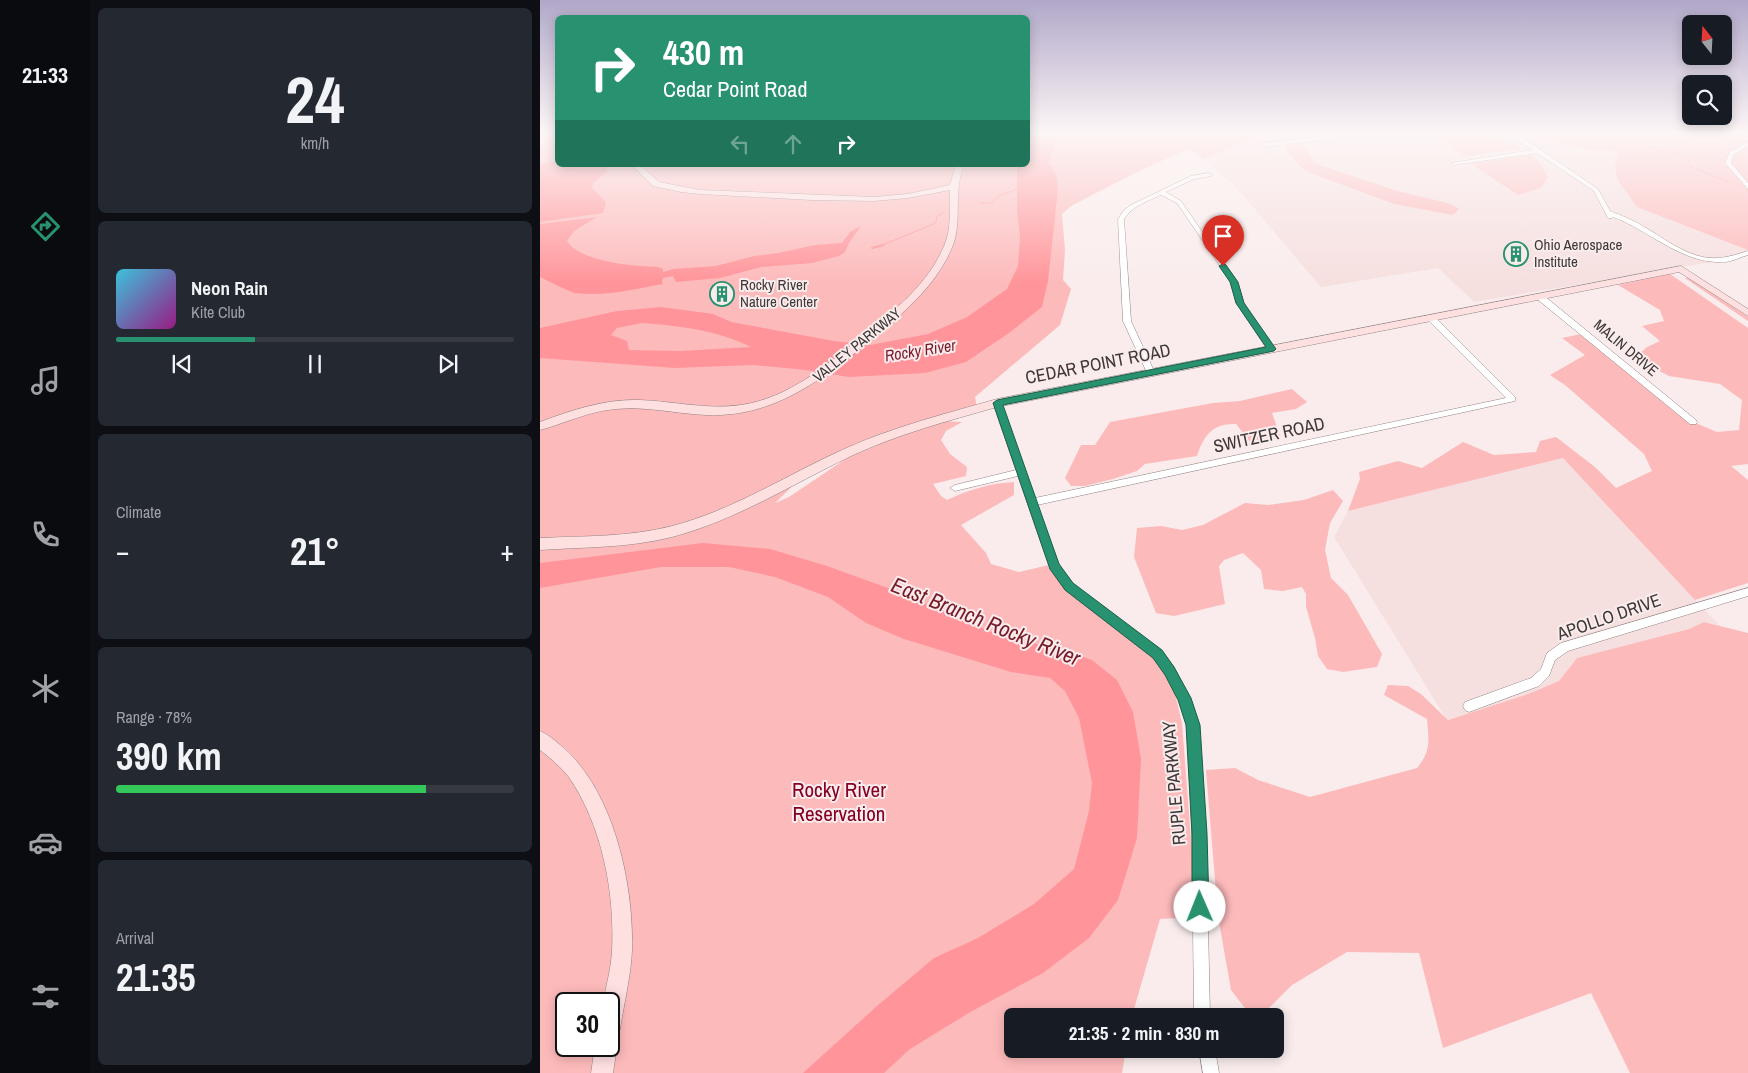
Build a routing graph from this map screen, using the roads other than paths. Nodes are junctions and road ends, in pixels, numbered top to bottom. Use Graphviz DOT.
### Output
graph roads {
  1 [pos="655,183"];
  2 [pos="955,183"];
  3 [pos="1182,183"];
  4 [pos="1586,183"];
  5 [pos="954,187"];
  6 [pos="1163,193"];
  7 [pos="1748,253"];
  8 [pos="1676,270"];
  9 [pos="1540,297"];
  10 [pos="1748,314"];
  11 [pos="1432,319"];
  12 [pos="1748,324"];
  13 [pos="1271,349"];
  14 [pos="1151,372"];
  15 [pos="997,403"];
  16 [pos="1693,422"];
  17 [pos="540,426"];
  18 [pos="1020,472"];
  19 [pos="955,488"];
  20 [pos="1033,502"];
  21 [pos="540,544"];
  22 [pos="1748,592"];
  23 [pos="1469,706"];
  24 [pos="540,739"];
  25 [pos="615,992"];
  26 [pos="1202,1008"];
  27 [pos="604,1057"];
  28 [pos="1208,1058"];
  29 [pos="602,1073"];
  30 [pos="1211,1073"];
  1 -- 5 [label="street"];
  2 -- 5 [label="street, VALLEY PARKWAY"];
  3 -- 6 [label="street"];
  4 -- 7 [label="street"];
  5 -- 17 [label="street, VALLEY PARKWAY"];
  6 -- 13 [label="street"];
  6 -- 14 [label="street"];
  8 -- 9 [label="street, CEDAR POINT ROAD"];
  8 -- 10 [label="street"];
  8 -- 12 [label="street"];
  9 -- 11 [label="street, CEDAR POINT ROAD"];
  9 -- 16 [label="street, MALIN DRIVE"];
  11 -- 13 [label="street, CEDAR POINT ROAD"];
  11 -- 20 [label="street, SWITZER ROAD"];
  13 -- 14 [label="street, CEDAR POINT ROAD"];
  14 -- 15 [label="street, CEDAR POINT ROAD"];
  15 -- 18 [label="street, RUPLE PARKWAY"];
  15 -- 21 [label="street, CEDAR POINT ROAD"];
  18 -- 19 [label="street"];
  18 -- 20 [label="street, RUPLE PARKWAY"];
  20 -- 26 [label="street, RUPLE PARKWAY"];
  22 -- 23 [label="street, APOLLO DRIVE"];
  24 -- 25 [label="street"];
  27 -- 29 [label="street"];
  28 -- 30 [label="street"];
}
